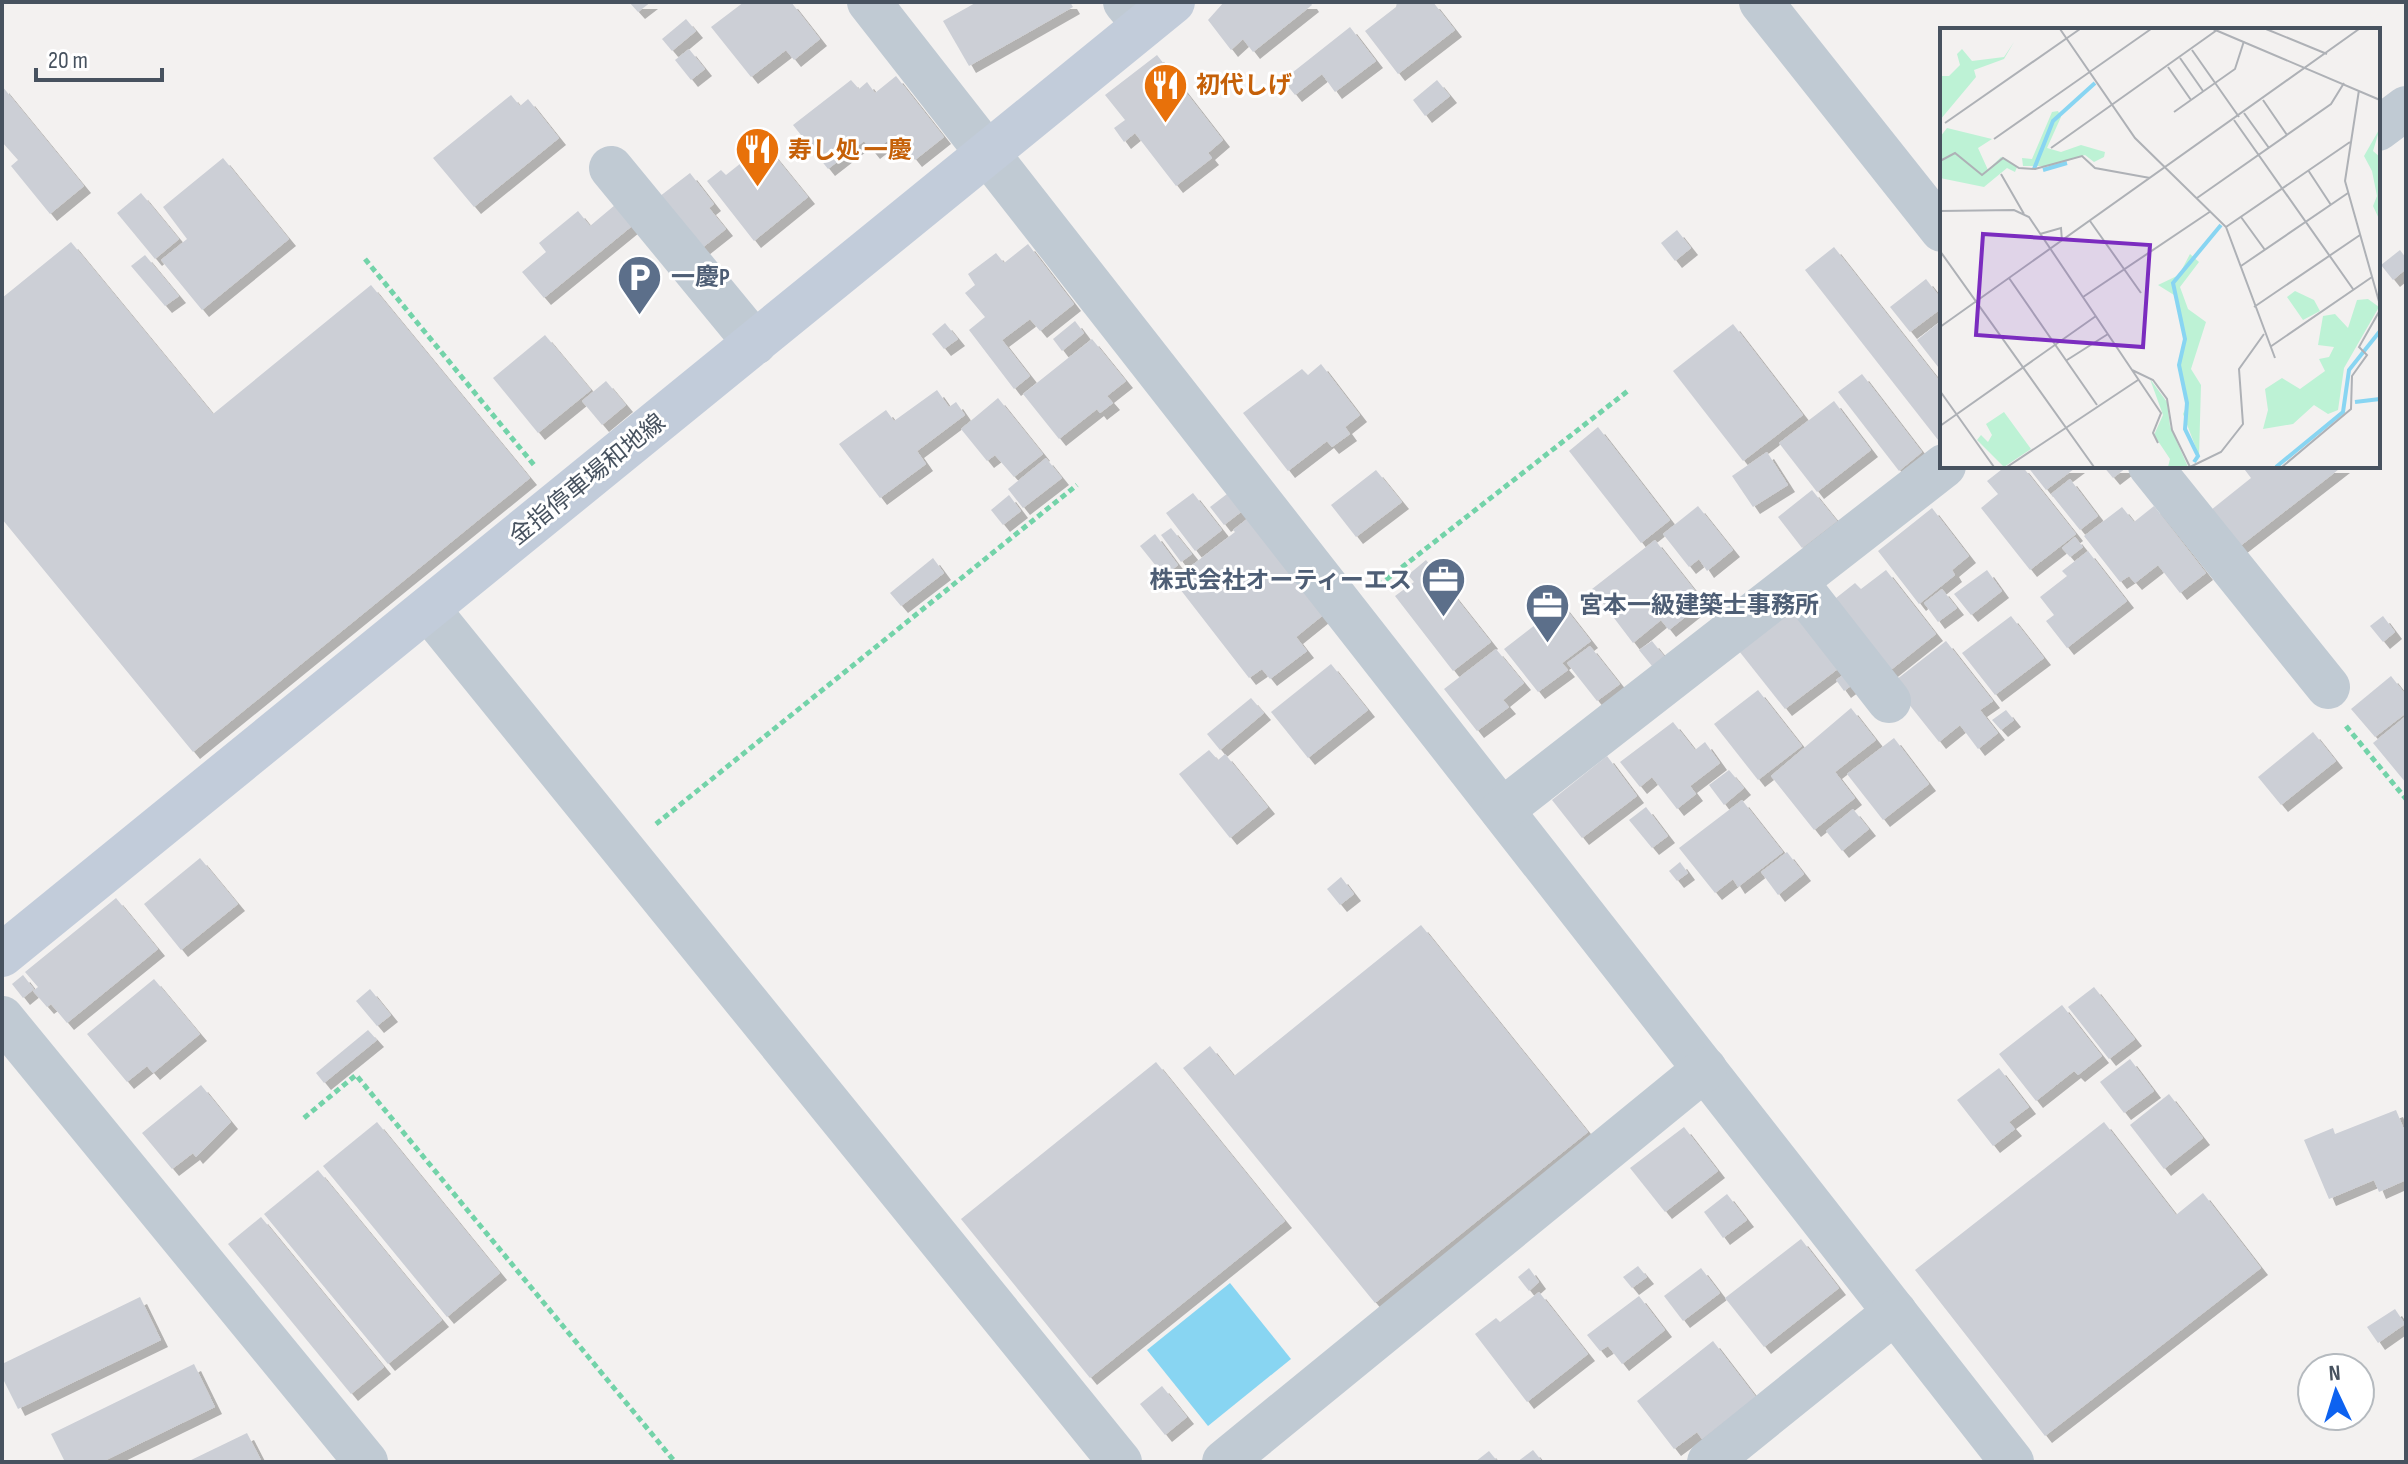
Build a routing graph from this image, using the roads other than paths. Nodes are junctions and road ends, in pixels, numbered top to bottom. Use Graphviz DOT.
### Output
graph roads {
  1 [pos="869,2"];
  2 [pos="1761,2"];
  3 [pos="1147,10"];
  4 [pos="2406,108"];
  5 [pos="2380,128"];
  6 [pos="989,152"];
  7 [pos="611,168"];
  8 [pos="1940,227"];
  9 [pos="755,343"];
  10 [pos="1941,468"];
  11 [pos="2152,468"];
  12 [pos="1796,582"];
  13 [pos="428,609"];
  14 [pos="2328,687"];
  15 [pos="1889,701"];
  16 [pos="1502,810"];
  17 [pos="2,955"];
  18 [pos="2,1018"];
  19 [pos="1705,1069"];
  20 [pos="1895,1312"];
  21 [pos="366,1462"];
  22 [pos="1120,1462"];
  23 [pos="1224,1462"];
  24 [pos="1709,1462"];
  25 [pos="2012,1462"];
  1 -- 6 [label="street"];
  2 -- 8 [label="street"];
  3 -- 6 [label="main road, 金指停車場和地線"];
  4 -- 5 [label="street"];
  6 -- 9 [label="main road, 金指停車場和地線"];
  6 -- 16 [label="street"];
  7 -- 9 [label="street"];
  9 -- 13 [label="main road, 金指停車場和地線"];
  10 -- 12 [label="street"];
  11 -- 14 [label="street"];
  12 -- 15 [label="street"];
  12 -- 16 [label="street"];
  13 -- 17 [label="main road, 金指停車場和地線"];
  13 -- 22 [label="street"];
  16 -- 19 [label="street"];
  18 -- 21 [label="street"];
  19 -- 20 [label="street"];
  19 -- 23 [label="street"];
  20 -- 24 [label="street"];
  20 -- 25 [label="street"];
}
